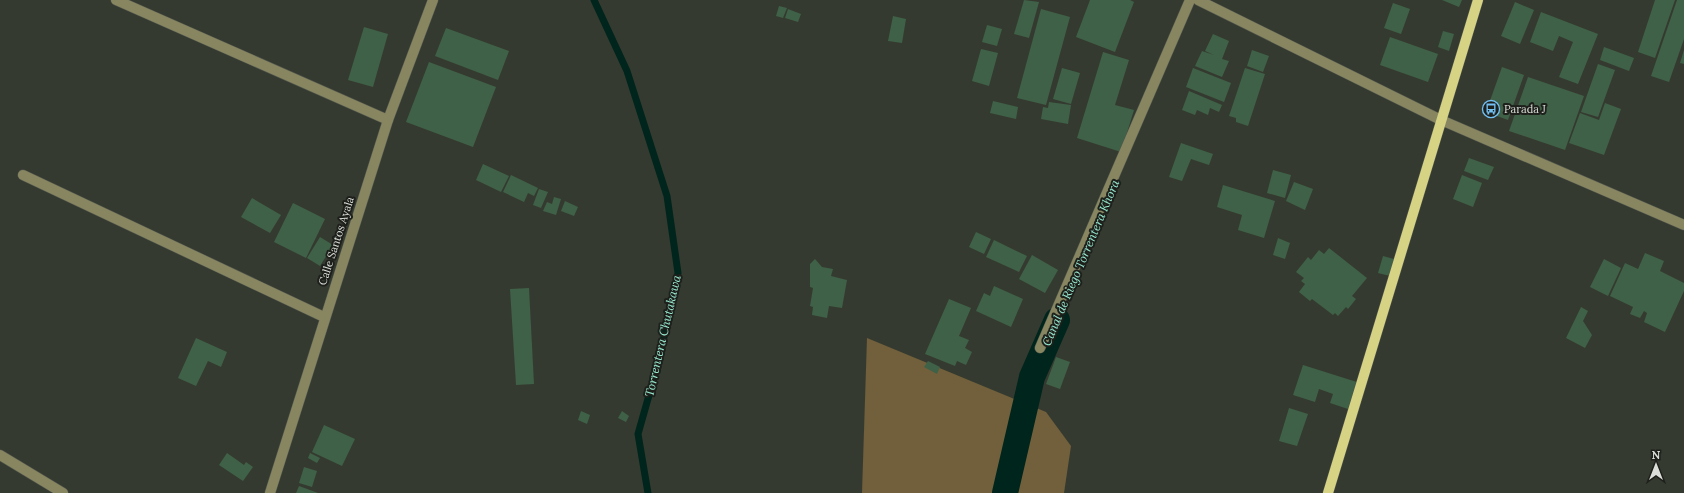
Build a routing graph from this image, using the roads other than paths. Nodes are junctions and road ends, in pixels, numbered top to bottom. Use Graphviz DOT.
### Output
graph roads {
  1 [pos="116,0"];
  2 [pos="433,0"];
  3 [pos="1190,0"];
  4 [pos="1198,0"];
  5 [pos="1478,0"];
  6 [pos="388,120"];
  7 [pos="1441,120"];
  8 [pos="23,175"];
  9 [pos="1684,225"];
  10 [pos="324,317"];
  11 [pos="1040,348"];
  12 [pos="0,455"];
  13 [pos="63,493"];
  14 [pos="270,493"];
  15 [pos="1328,493"];
  1 -- 6 [label="street"];
  2 -- 6 [label="street, Calle Santos Ayala"];
  3 -- 11 [label="street"];
  4 -- 7 [label="street"];
  5 -- 7 [label="main road"];
  6 -- 10 [label="street, Calle Santos Ayala"];
  7 -- 9 [label="street"];
  7 -- 15 [label="main road"];
  8 -- 10 [label="street"];
  10 -- 14 [label="street, Calle Santos Ayala"];
  12 -- 13 [label="street"];
}
